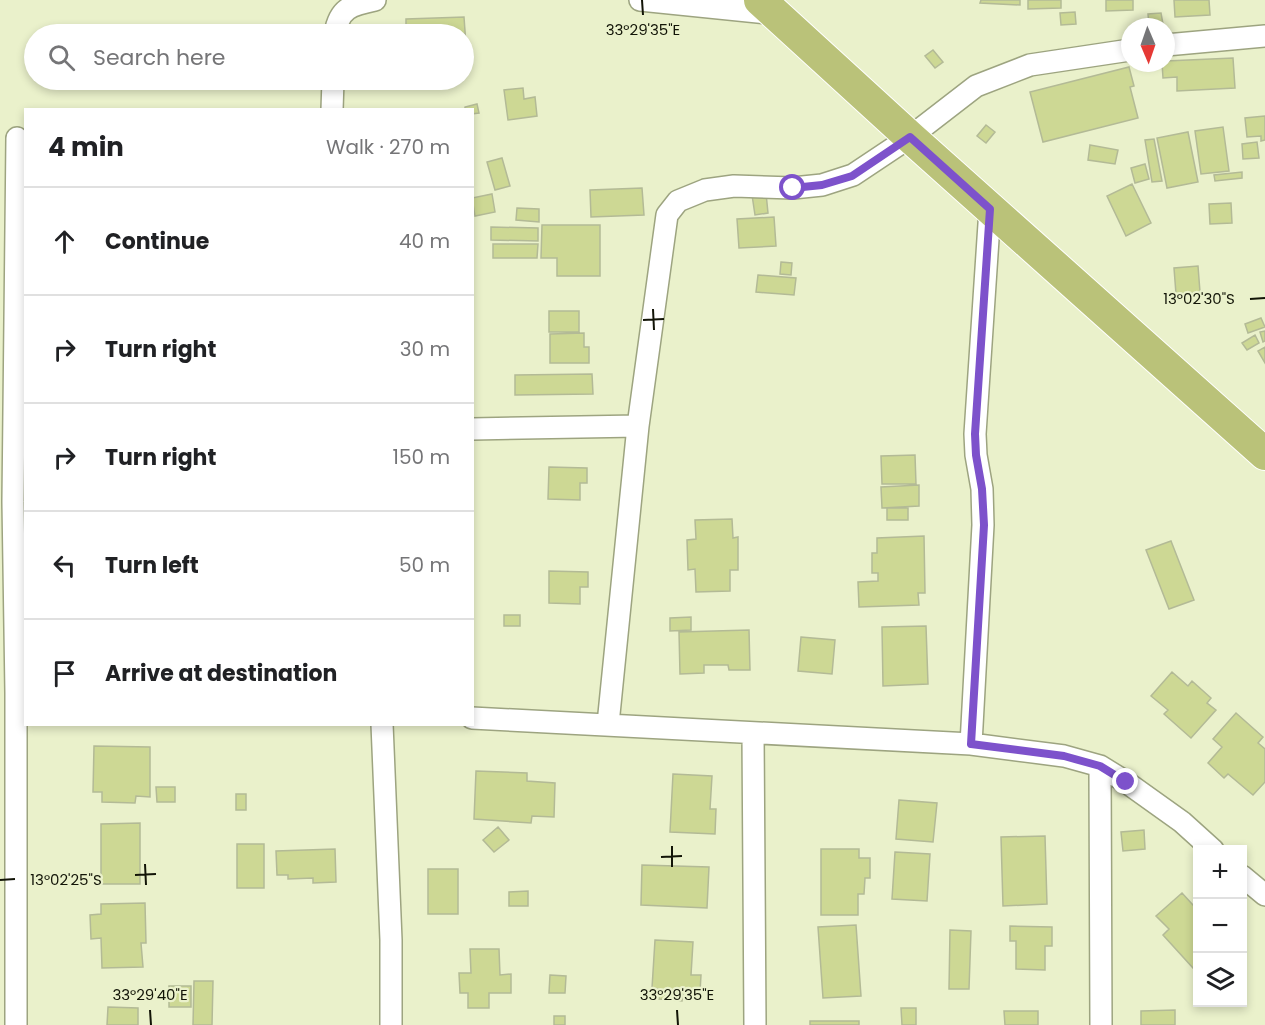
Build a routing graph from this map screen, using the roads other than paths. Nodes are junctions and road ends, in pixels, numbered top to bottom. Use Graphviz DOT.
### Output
graph roads {
  1 [pos="375,0"];
  2 [pos="640,0"];
  3 [pos="768,7"];
  4 [pos="337,24"];
  5 [pos="1265,36"];
  6 [pos="1175,44"];
  7 [pos="1121,51"];
  8 [pos="333,90"];
  9 [pos="332,108"];
  10 [pos="910,137"];
  11 [pos="14,138"];
  12 [pos="990,209"];
  13 [pos="638,426"];
  14 [pos="474,429"];
  15 [pos="1265,454"];
  16 [pos="13,500"];
  17 [pos="474,718"];
  18 [pos="608,724"];
  19 [pos="382,726"];
  20 [pos="753,733"];
  21 [pos="971,744"];
  22 [pos="1100,766"];
  23 [pos="1208,845"];
  24 [pos="7,880"];
  25 [pos="1247,880"];
  26 [pos="1265,896"];
  27 [pos="16,1025"];
  28 [pos="391,1025"];
  29 [pos="755,1025"];
  30 [pos="1101,1025"];
  1 -- 4 [label="street"];
  2 -- 3 [label="street"];
  3 -- 10 [label="main road"];
  5 -- 6 [label="street"];
  7 -- 10 [label="street"];
  8 -- 9 [label="street"];
  10 -- 12 [label="main road"];
  10 -- 13 [label="street"];
  11 -- 16 [label="street"];
  12 -- 15 [label="main road"];
  12 -- 21 [label="street"];
  13 -- 14 [label="street"];
  13 -- 18 [label="street"];
  16 -- 24 [label="street"];
  17 -- 18 [label="street"];
  18 -- 20 [label="street"];
  19 -- 28 [label="street"];
  20 -- 21 [label="street"];
  20 -- 29 [label="street"];
  21 -- 22 [label="street"];
  22 -- 23 [label="street"];
  22 -- 30 [label="street"];
  24 -- 27 [label="street"];
  25 -- 26 [label="street"];
}
